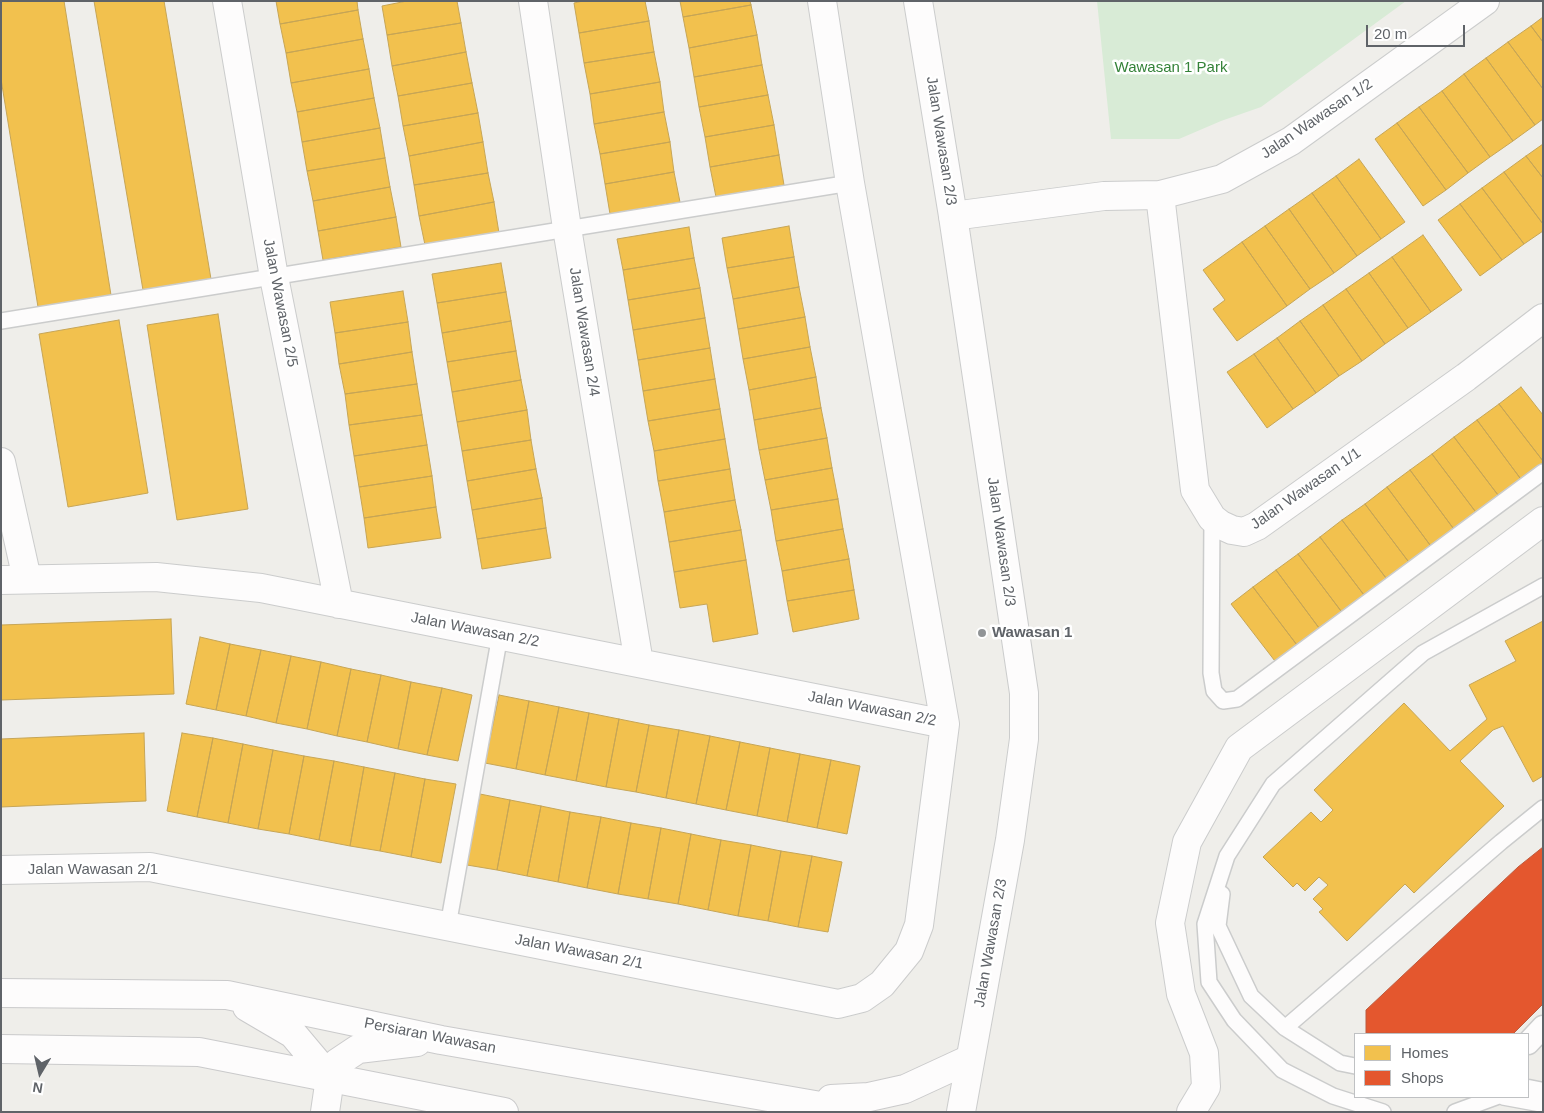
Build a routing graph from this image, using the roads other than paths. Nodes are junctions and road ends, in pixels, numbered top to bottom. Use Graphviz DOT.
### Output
graph roads {
  1 [pos="227,1"];
  2 [pos="532,1"];
  3 [pos="822,1"];
  4 [pos="918,1"];
  5 [pos="1485,1"];
  6 [pos="850,183"];
  7 [pos="1160,194"];
  8 [pos="953,216"];
  9 [pos="567,228"];
  10 [pos="274,277"];
  11 [pos="1543,318"];
  12 [pos="1,321"];
  13 [pos="1,462"];
  14 [pos="1543,472"];
  15 [pos="1212,518"];
  16 [pos="1543,522"];
  17 [pos="14,580"];
  18 [pos="1543,586"];
  19 [pos="340,604"];
  20 [pos="500,635"];
  21 [pos="639,663"];
  22 [pos="945,724"];
  23 [pos="1543,808"];
  24 [pos="1227,856"];
  25 [pos="1,870"];
  26 [pos="448,926"];
  27 [pos="1,993"];
  28 [pos="227,995"];
  29 [pos="1543,1027"];
  30 [pos="1286,1028"];
  31 [pos="441,1040"];
  32 [pos="1529,1042"];
  33 [pos="1,1049"];
  34 [pos="970,1059"];
  35 [pos="1354,1066"];
  36 [pos="330,1078"];
  37 [pos="1529,1091"];
  38 [pos="1543,1094"];
  39 [pos="1493,1098"];
  40 [pos="1509,1098"];
  41 [pos="794,1101"];
  42 [pos="1543,1104"];
  43 [pos="324,1112"];
  44 [pos="504,1112"];
  45 [pos="855,1112"];
  46 [pos="961,1112"];
  47 [pos="1191,1112"];
  48 [pos="1384,1112"];
  49 [pos="1455,1112"];
  1 -- 10 [label="street, Jalan Wawasan 2/5"];
  2 -- 9 [label="street, Jalan Wawasan 2/4"];
  3 -- 6 [label="street"];
  4 -- 8 [label="street, Jalan Wawasan 2/3"];
  5 -- 7 [label="street, Jalan Wawasan 1/2"];
  6 -- 9 [label="lane"];
  6 -- 22 [label="street"];
  7 -- 8 [label="street, Jalan Wawasan 1/2"];
  7 -- 15 [label="street"];
  8 -- 34 [label="street, Jalan Wawasan 2/3"];
  9 -- 10 [label="lane"];
  9 -- 21 [label="street, Jalan Wawasan 2/4"];
  10 -- 12 [label="lane"];
  10 -- 19 [label="street, Jalan Wawasan 2/5"];
  11 -- 15 [label="street, Jalan Wawasan 1/1"];
  13 -- 17 [label="street"];
  14 -- 15 [label="lane"];
  16 -- 47 [label="street"];
  17 -- 19 [label="street, Jalan Wawasan 2/2"];
  18 -- 24 [label="lane"];
  19 -- 20 [label="street, Jalan Wawasan 2/2"];
  20 -- 21 [label="street, Jalan Wawasan 2/2"];
  20 -- 26 [label="lane"];
  21 -- 22 [label="street, Jalan Wawasan 2/2"];
  22 -- 26 [label="street, Jalan Wawasan 2/1"];
  23 -- 30 [label="lane"];
  24 -- 30 [label="lane"];
  24 -- 48 [label="lane"];
  25 -- 26 [label="street, Jalan Wawasan 2/1"];
  27 -- 28 [label="street, Persiaran Wawasan"];
  28 -- 31 [label="street, Persiaran Wawasan"];
  28 -- 36 [label="street"];
  29 -- 32 [label="street"];
  30 -- 35 [label="lane"];
  31 -- 36 [label="street"];
  31 -- 41 [label="street, Persiaran Wawasan"];
  33 -- 36 [label="street"];
  34 -- 41 [label="street"];
  34 -- 46 [label="street, Jalan Wawasan 2/3"];
  36 -- 43 [label="street"];
  36 -- 44 [label="street"];
  37 -- 38 [label="street"];
  39 -- 49 [label="lane"];
  40 -- 42 [label="lane"];
  41 -- 45 [label="street, Persiaran Wawasan"];
}
